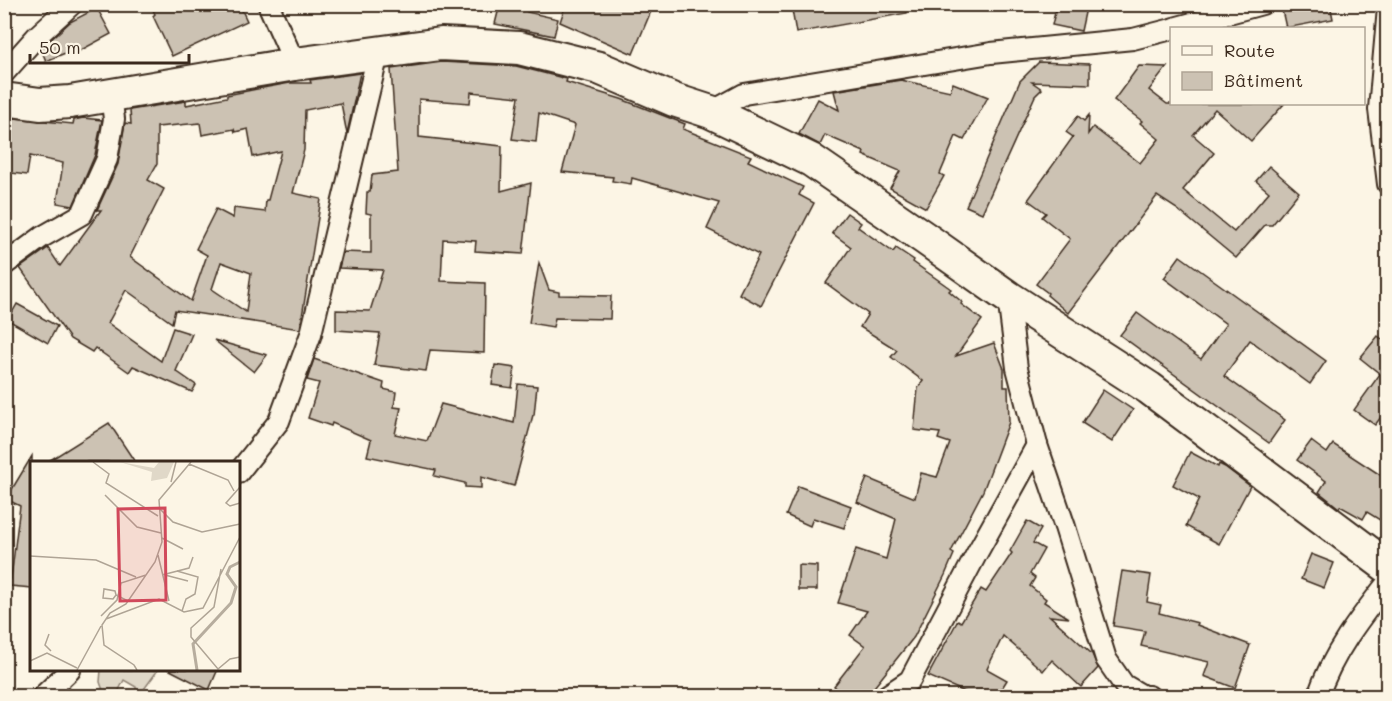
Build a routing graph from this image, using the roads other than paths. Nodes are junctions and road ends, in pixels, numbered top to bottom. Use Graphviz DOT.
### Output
graph roads {
  1 [pos="72,4"];
  2 [pos="268,4"];
  3 [pos="1262,4"];
  4 [pos="1236,8"];
  5 [pos="1388,8"];
  6 [pos="1179,27"];
  7 [pos="1170,30"];
  8 [pos="378,54"];
  9 [pos="294,64"];
  10 [pos="4,73"];
  11 [pos="111,95"];
  12 [pos="4,99"];
  13 [pos="711,112"];
  14 [pos="1388,184"];
  15 [pos="4,265"];
  16 [pos="1008,297"];
  17 [pos="1037,445"];
  18 [pos="240,470"];
  19 [pos="1388,567"];
  20 [pos="1388,582"];
  21 [pos="68,671"];
  22 [pos="43,696"];
  23 [pos="886,696"];
  24 [pos="1149,696"];
  25 [pos="1318,696"];
  1 -- 10 [label="street"];
  2 -- 9 [label="street"];
  3 -- 4 [label="street"];
  4 -- 6 [label="street"];
  5 -- 14 [label="street"];
  7 -- 13 [label="street"];
  8 -- 9 [label="main road"];
  8 -- 13 [label="main road"];
  8 -- 18 [label="street"];
  9 -- 11 [label="main road"];
  11 -- 12 [label="main road"];
  11 -- 15 [label="street"];
  13 -- 16 [label="main road"];
  16 -- 17 [label="street"];
  16 -- 19 [label="main road"];
  17 -- 23 [label="street"];
  17 -- 24 [label="street"];
  20 -- 25 [label="street"];
  21 -- 22 [label="street"];
}
